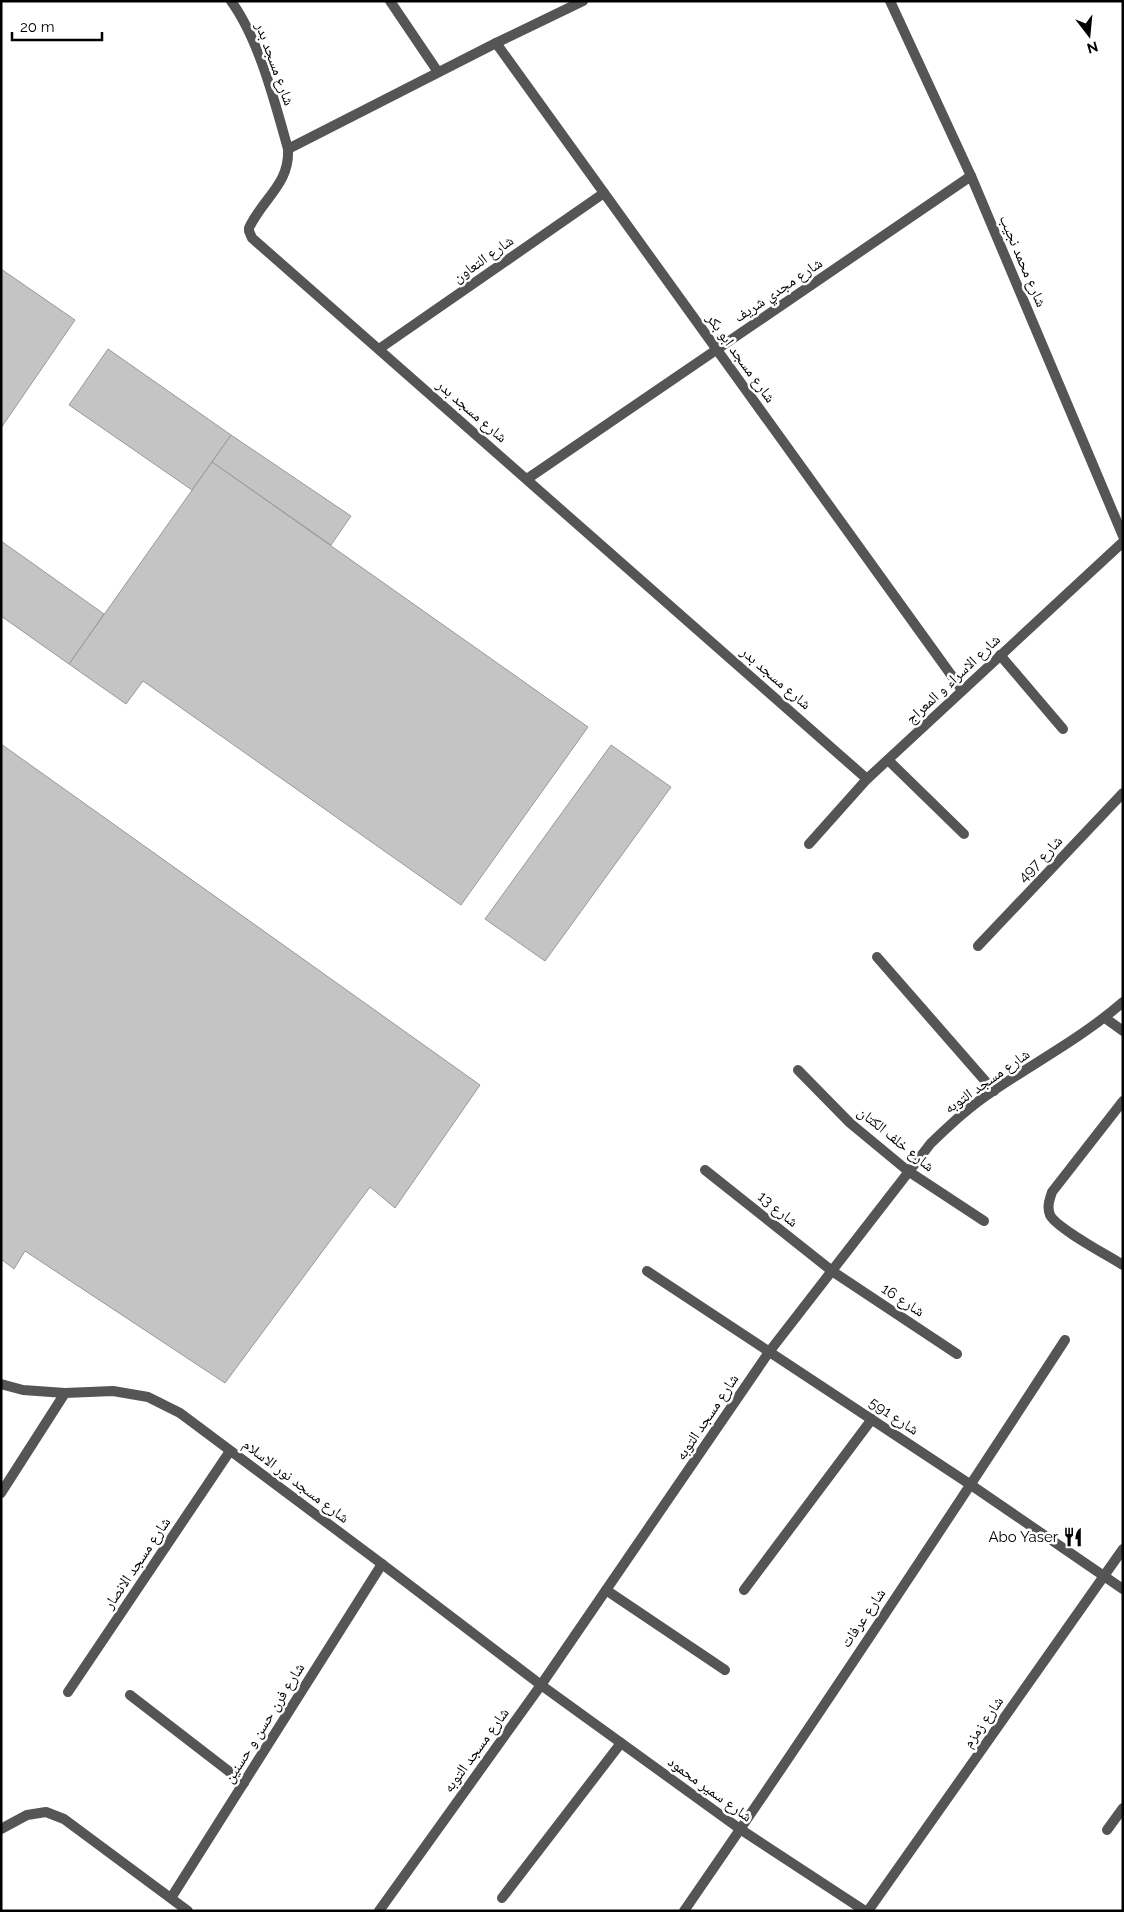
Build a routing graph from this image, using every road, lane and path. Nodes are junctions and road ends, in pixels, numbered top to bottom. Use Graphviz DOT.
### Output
graph roads {
  1 [pos="231,1"];
  2 [pos="390,1"];
  3 [pos="583,1"];
  4 [pos="890,1"];
  5 [pos="496,43"];
  6 [pos="438,72"];
  7 [pos="288,149"];
  8 [pos="971,176"];
  9 [pos="604,193"];
  10 [pos="379,349"];
  11 [pos="716,350"];
  12 [pos="527,479"];
  13 [pos="1123,536"];
  14 [pos="1123,542"];
  15 [pos="1000,656"];
  16 [pos="962,690"];
  17 [pos="1063,729"];
  18 [pos="888,760"];
  19 [pos="867,779"];
  20 [pos="1123,793"];
  21 [pos="964,834"];
  22 [pos="810,844"];
  23 [pos="978,946"];
  24 [pos="877,957"];
  25 [pos="1123,1002"];
  26 [pos="1105,1018"];
  27 [pos="1123,1031"];
  28 [pos="798,1070"];
  29 [pos="994,1091"];
  30 [pos="1123,1102"];
  31 [pos="705,1170"];
  32 [pos="908,1171"];
  33 [pos="984,1221"];
  34 [pos="1123,1265"];
  35 [pos="832,1271"];
  36 [pos="647,1272"];
  37 [pos="1064,1340"];
  38 [pos="769,1352"];
  39 [pos="957,1354"];
  40 [pos="1,1384"];
  41 [pos="65,1393"];
  42 [pos="872,1420"];
  43 [pos="230,1452"];
  44 [pos="971,1485"];
  45 [pos="1,1493"];
  46 [pos="1123,1549"];
  47 [pos="382,1564"];
  48 [pos="1104,1576"];
  49 [pos="1123,1589"];
  50 [pos="606,1590"];
  51 [pos="744,1590"];
  52 [pos="726,1670"];
  53 [pos="541,1685"];
  54 [pos="68,1692"];
  55 [pos="130,1695"];
  56 [pos="621,1744"];
  57 [pos="244,1783"];
  58 [pos="1123,1808"];
  59 [pos="1,1829"];
  60 [pos="740,1830"];
  61 [pos="1107,1830"];
  62 [pos="170,1898"];
  63 [pos="502,1898"];
  64 [pos="188,1911"];
  65 [pos="379,1911"];
  66 [pos="684,1911"];
  67 [pos="867,1911"];
  1 -- 7 [label="street, شارع مسجد بدر"];
  2 -- 6 [label="street"];
  3 -- 5 [label="street"];
  4 -- 8 [label="street, شارع محمد نجيب"];
  5 -- 6 [label="street"];
  5 -- 9 [label="street, شارع مسجد ابو بكر"];
  6 -- 7 [label="street"];
  7 -- 10 [label="street, شارع مسجد بدر"];
  8 -- 11 [label="street, شارع مجدي شريف"];
  8 -- 13 [label="street, شارع محمد نجيب"];
  9 -- 10 [label="street, شارع التعاون"];
  9 -- 11 [label="street, شارع مسجد ابو بكر"];
  10 -- 12 [label="street, شارع مسجد بدر"];
  11 -- 12 [label="street, شارع مجدي شريف"];
  11 -- 16 [label="street, شارع مسجد ابو بكر"];
  12 -- 19 [label="street, شارع مسجد بدر"];
  14 -- 15 [label="street, شارع الاسراء و المعراج"];
  15 -- 16 [label="street, شارع الاسراء و المعراج"];
  15 -- 17 [label="street"];
  16 -- 18 [label="street, شارع الاسراء و المعراج"];
  18 -- 19 [label="street, شارع الاسراء و المعراج"];
  18 -- 21 [label="street"];
  19 -- 22 [label="street, شارع الاسراء و المعراج"];
  20 -- 23 [label="street, شارع 497"];
  24 -- 29 [label="street"];
  25 -- 26 [label="street, شارع مسجد التوبه"];
  26 -- 27 [label="street"];
  26 -- 29 [label="street, شارع مسجد التوبه"];
  28 -- 32 [label="street, شارع خلف الكتان"];
  29 -- 32 [label="street, شارع مسجد التوبه"];
  30 -- 34 [label="street"];
  31 -- 35 [label="street, شارع 13"];
  32 -- 33 [label="street, شارع خلف الكتان"];
  32 -- 35 [label="street, شارع مسجد التوبه"];
  35 -- 38 [label="street, شارع مسجد التوبه"];
  35 -- 39 [label="street, شارع 16"];
  36 -- 38 [label="street, شارع 591"];
  37 -- 44 [label="street, شارع عرفات"];
  38 -- 42 [label="street, شارع 591"];
  38 -- 50 [label="street, شارع مسجد التوبه"];
  40 -- 41 [label="street, شارع مسجد نور الاسلام"];
  41 -- 43 [label="street, شارع مسجد نور الاسلام"];
  41 -- 45 [label="street"];
  42 -- 44 [label="street, شارع 591"];
  42 -- 51 [label="street"];
  43 -- 47 [label="street, شارع مسجد نور الاسلام"];
  43 -- 54 [label="street, شارع مسجد الانصار"];
  44 -- 48 [label="street, شارع 591"];
  44 -- 60 [label="street, شارع عرفات"];
  46 -- 48 [label="street, شارع زمزم"];
  47 -- 53 [label="street, شارع مسجد نور الاسلام"];
  47 -- 57 [label="street, شارع فرن حسن و حسنين"];
  48 -- 49 [label="street, شارع 591"];
  48 -- 67 [label="street, شارع زمزم"];
  50 -- 52 [label="street"];
  50 -- 53 [label="street, شارع مسجد التوبه"];
  53 -- 56 [label="street, شارع سمير محمود"];
  53 -- 65 [label="street, شارع مسجد التوبه"];
  55 -- 57 [label="street"];
  56 -- 60 [label="street, شارع سمير محمود"];
  56 -- 63 [label="street"];
  57 -- 62 [label="street, شارع فرن حسن و حسنين"];
  58 -- 61 [label="street"];
  59 -- 62 [label="street"];
  60 -- 66 [label="street, شارع عرفات"];
  60 -- 67 [label="street, شارع سمير محمود"];
  62 -- 64 [label="street"];
}
